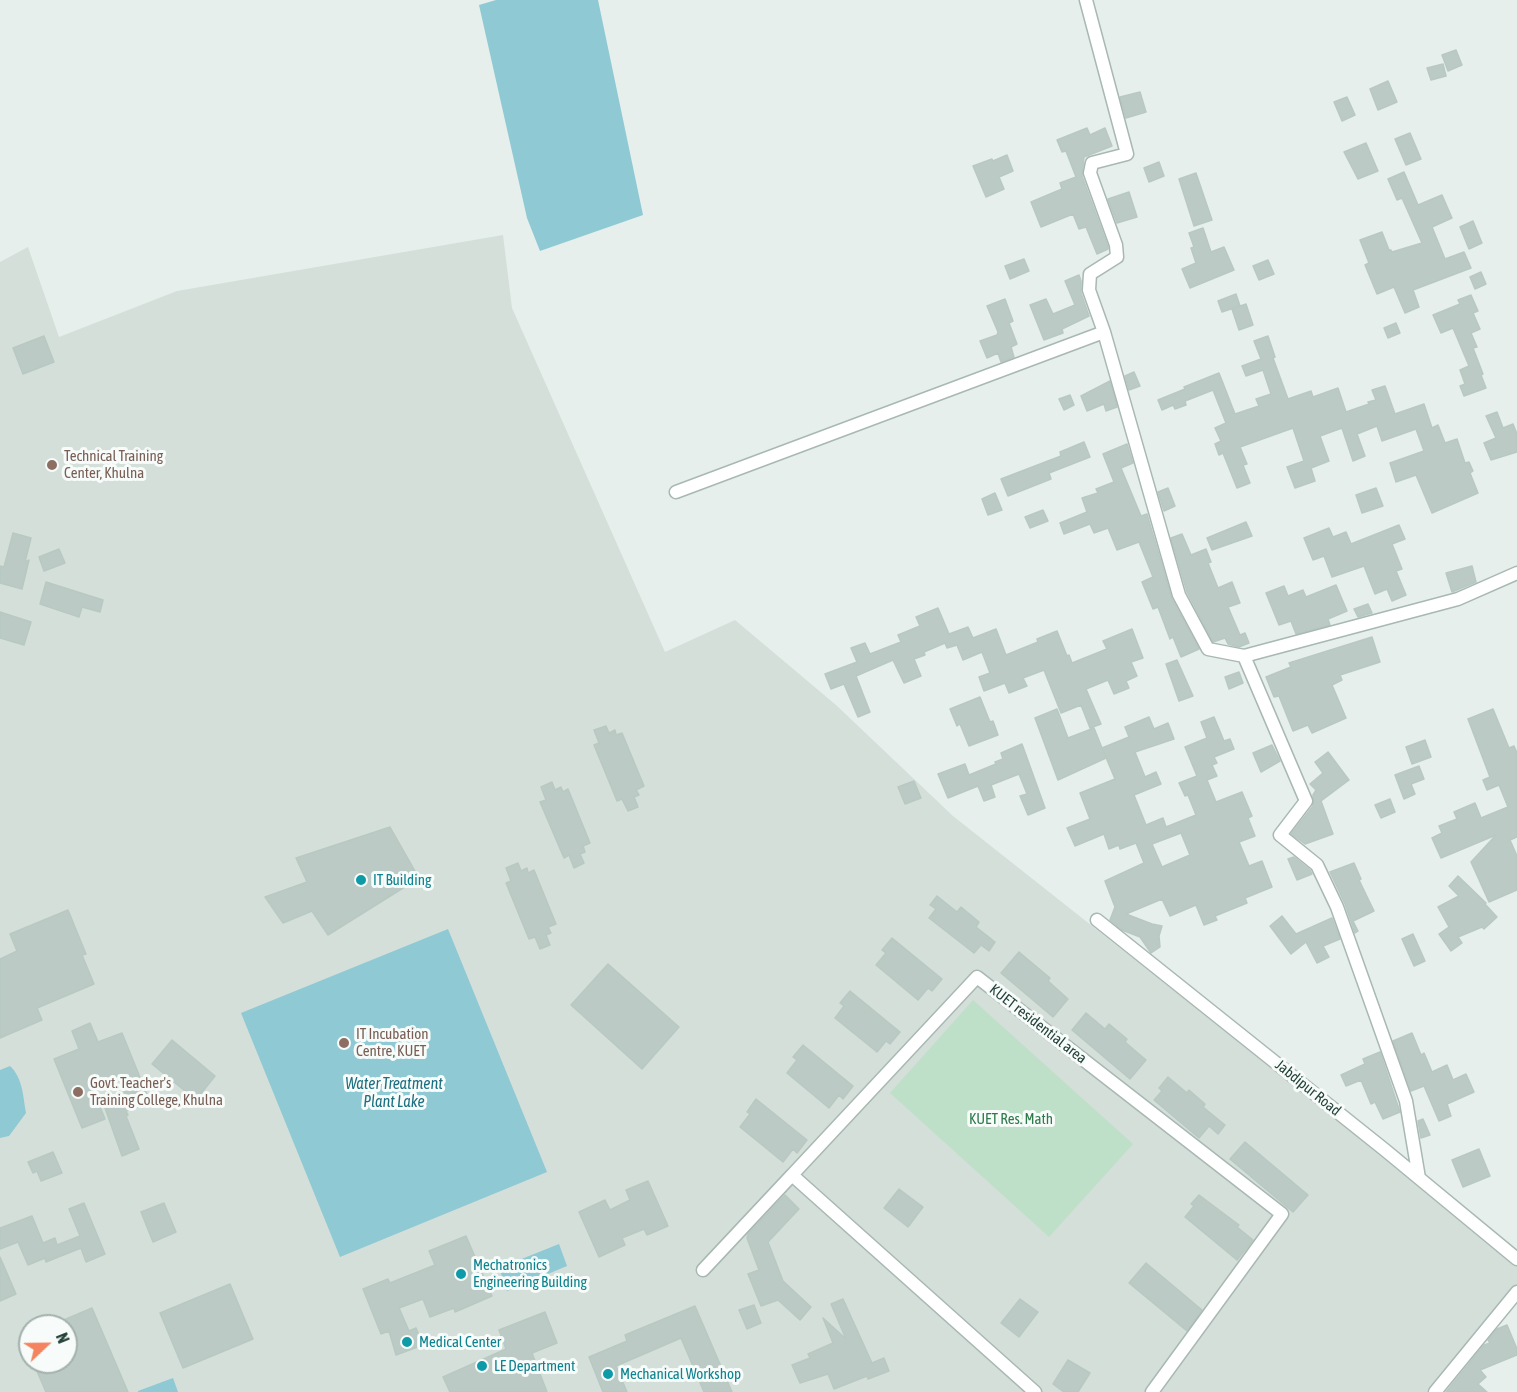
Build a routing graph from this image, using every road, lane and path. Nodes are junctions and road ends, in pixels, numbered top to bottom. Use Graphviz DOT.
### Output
graph roads {
  1 [pos="1086,0"];
  2 [pos="1104,332"];
  3 [pos="676,492"];
  4 [pos="1517,573"];
  5 [pos="1244,656"];
  6 [pos="1097,920"];
  7 [pos="792,1175"];
  8 [pos="1419,1178"];
  9 [pos="1517,1258"];
  10 [pos="703,1270"];
  11 [pos="1517,1292"];
  12 [pos="1035,1392"];
  13 [pos="1152,1392"];
  14 [pos="1435,1392"];
  1 -- 2 [label="street"];
  2 -- 3 [label="street"];
  2 -- 5 [label="street"];
  4 -- 5 [label="street"];
  5 -- 8 [label="street"];
  6 -- 8 [label="street, Jabdipur Road"];
  7 -- 10 [label="street"];
  7 -- 12 [label="street"];
  7 -- 13 [label="street, KUET residential area"];
  8 -- 9 [label="street, Jabdipur Road"];
  11 -- 14 [label="street"];
}
